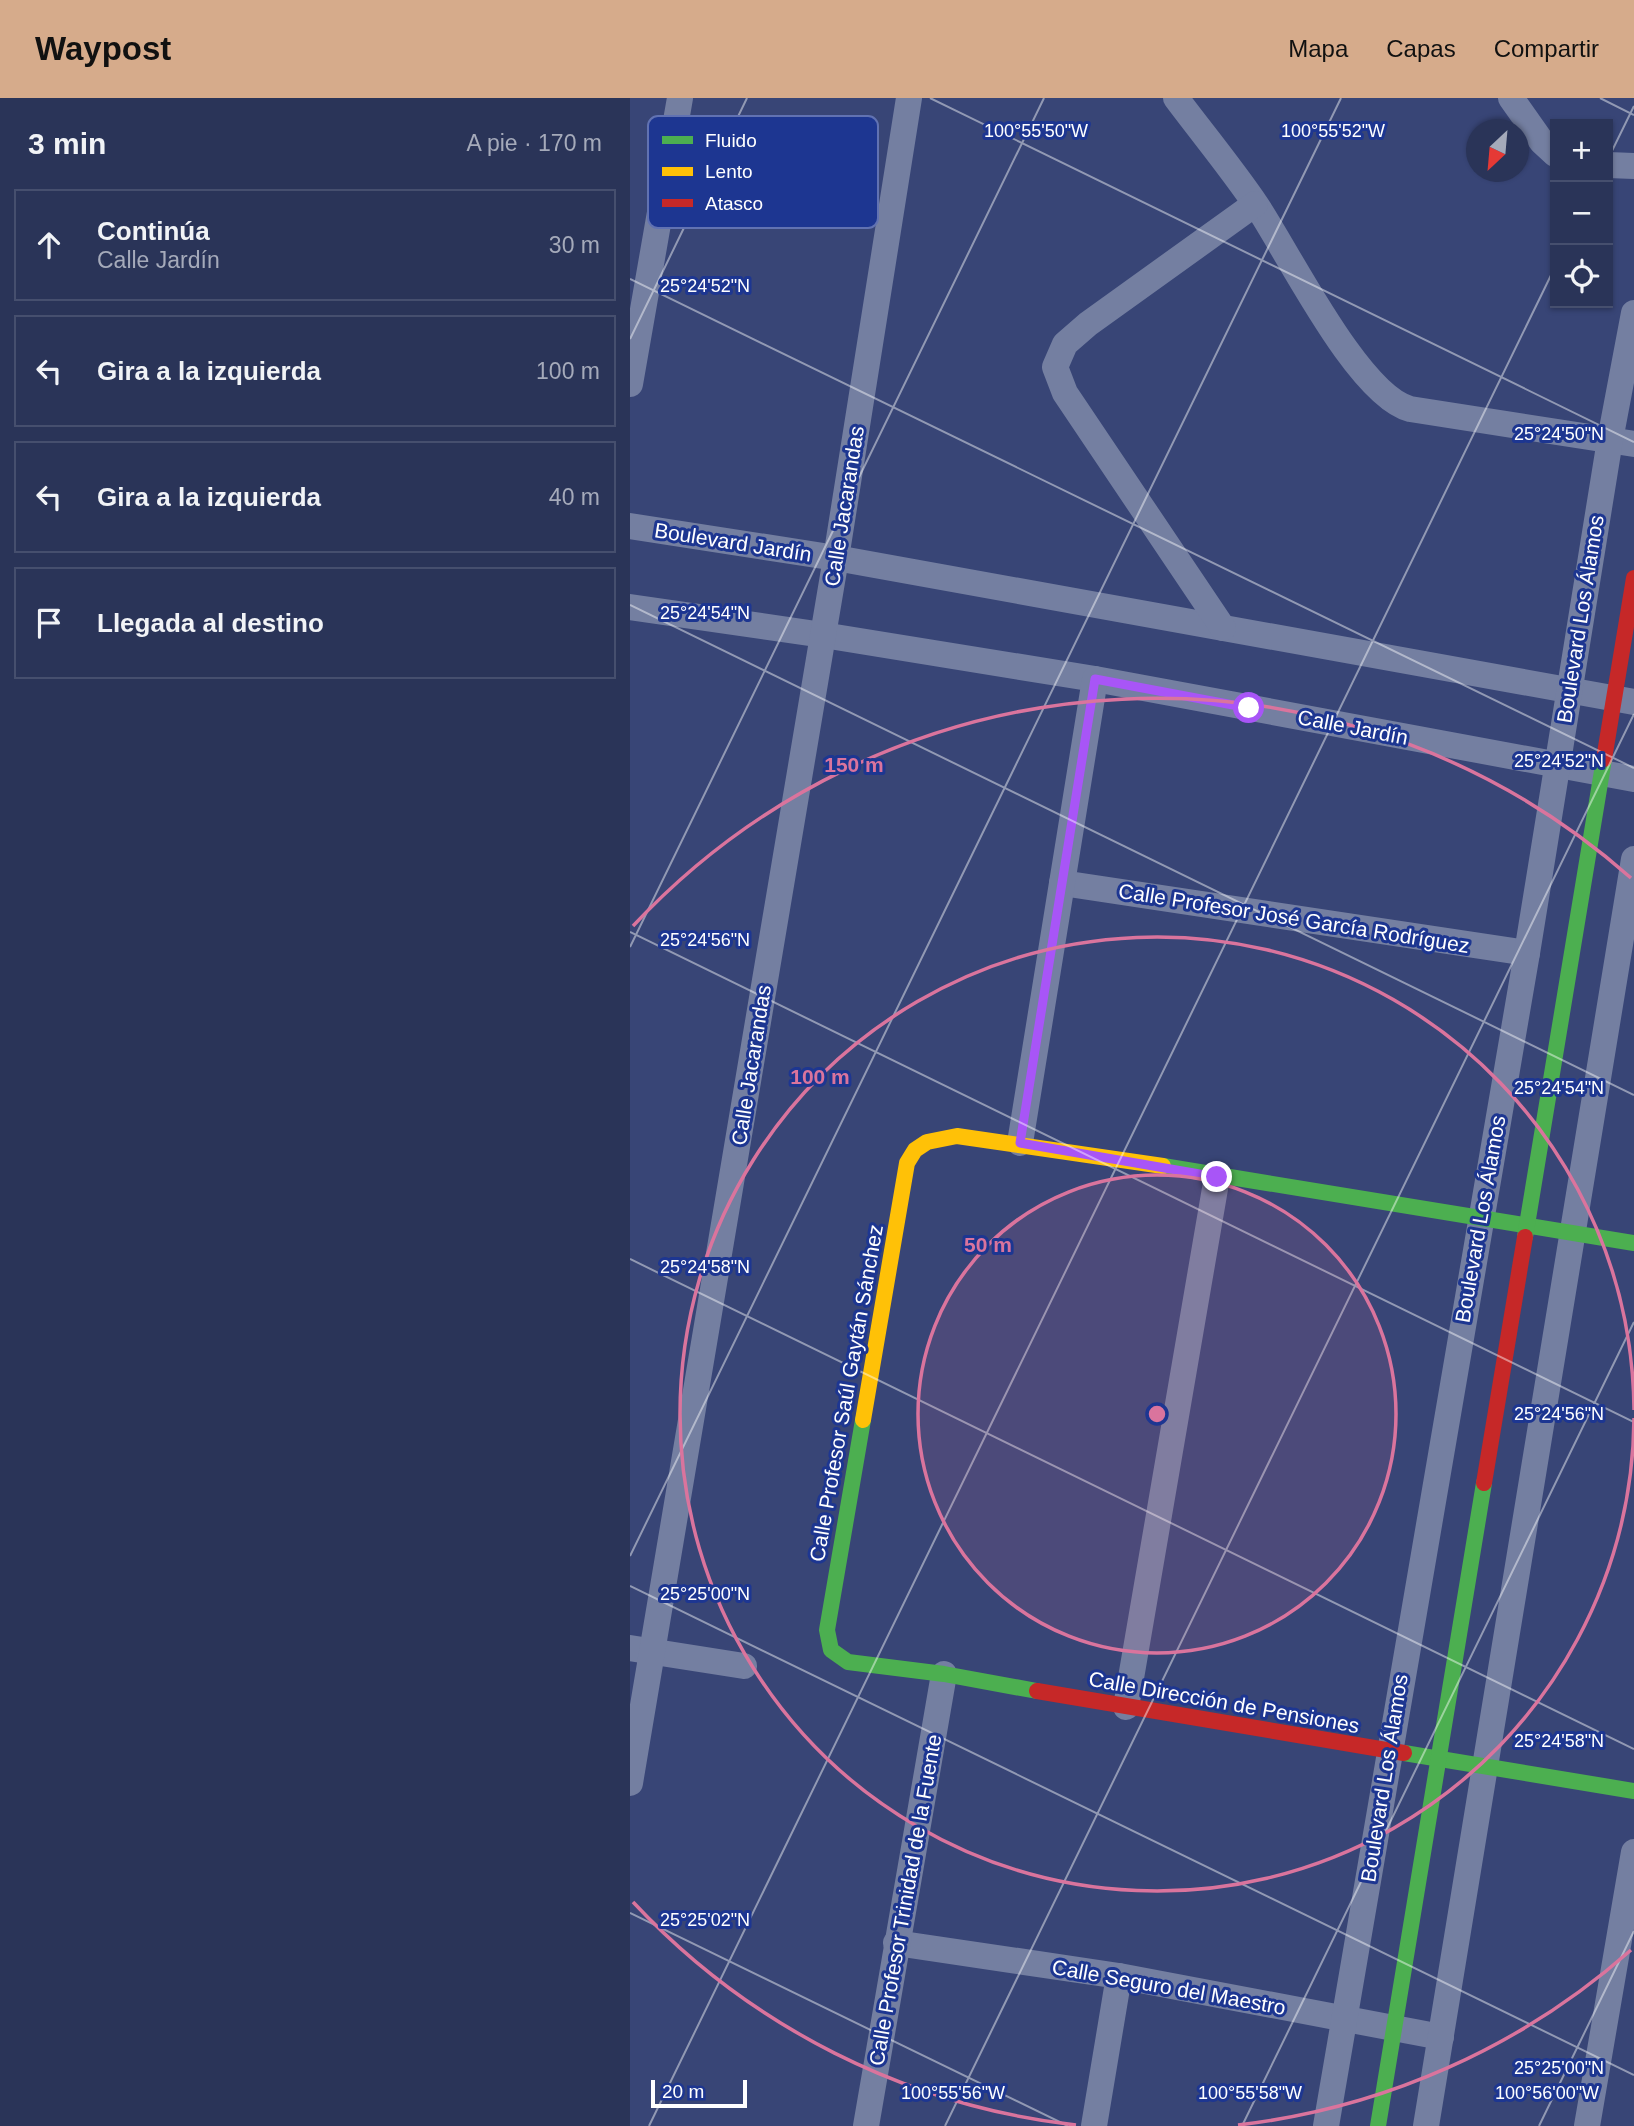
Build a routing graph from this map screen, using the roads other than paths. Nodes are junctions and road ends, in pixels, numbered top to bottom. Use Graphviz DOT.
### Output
graph roads {
  1 [pos="680,98"];
  2 [pos="909,98"];
  3 [pos="1176,98"];
  4 [pos="1511,98"];
  5 [pos="677,116"];
  6 [pos="1550,149"];
  7 [pos="1613,165"];
  8 [pos="1634,166"];
  9 [pos="1255,204"];
  10 [pos="657,228"];
  11 [pos="1634,313"];
  12 [pos="630,384"];
  13 [pos="1622,442"];
  14 [pos="630,526"];
  15 [pos="836,558"];
  16 [pos="1634,578"];
  17 [pos="630,607"];
  18 [pos="1223,628"];
  19 [pos="823,635"];
  20 [pos="1095,679"];
  21 [pos="1568,691"];
  22 [pos="1623,700"];
  23 [pos="1557,765"];
  24 [pos="1602,774"];
  25 [pos="1634,779"];
  26 [pos="1634,859"];
  27 [pos="1062,883"];
  28 [pos="1527,953"];
  29 [pos="1020,1143"];
  30 [pos="1217,1177"];
  31 [pos="1479,1220"];
  32 [pos="1526,1226"];
  33 [pos="1572,1234"];
  34 [pos="1634,1243"];
  35 [pos="827,1630"];
  36 [pos="641,1650"];
  37 [pos="744,1666"];
  38 [pos="944,1674"];
  39 [pos="1126,1707"];
  40 [pos="1388,1750"];
  41 [pos="1436,1758"];
  42 [pos="1485,1764"];
  43 [pos="630,1783"];
  44 [pos="1634,1791"];
  45 [pos="1634,1852"];
  46 [pos="896,1943"];
  47 [pos="1119,1976"];
  48 [pos="1345,2018"];
  49 [pos="1395,2029"];
  50 [pos="1441,2037"];
  51 [pos="866,2126"];
  52 [pos="1094,2126"];
  53 [pos="1326,2126"];
  54 [pos="1378,2126"];
  55 [pos="1426,2126"];
  56 [pos="1587,2126"];
  1 -- 5 [label="street"];
  2 -- 15 [label="street, Calle Jacarandas"];
  3 -- 9 [label="street"];
  4 -- 6 [label="street"];
  7 -- 8 [label="street"];
  9 -- 13 [label="street"];
  9 -- 18 [label="street"];
  10 -- 12 [label="street"];
  11 -- 13 [label="street, Boulevard Los Álamos"];
  13 -- 21 [label="street, Boulevard Los Álamos"];
  14 -- 15 [label="street, Boulevard Jardín"];
  15 -- 18 [label="street"];
  15 -- 19 [label="street, Calle Jacarandas"];
  16 -- 22 [label="street"];
  17 -- 19 [label="street"];
  18 -- 21 [label="street"];
  19 -- 20 [label="street, Calle Jardín"];
  19 -- 36 [label="street, Calle Jacarandas"];
  20 -- 23 [label="street, Calle Jardín"];
  20 -- 27 [label="street"];
  21 -- 22 [label="street"];
  21 -- 23 [label="street, Boulevard Los Álamos"];
  22 -- 24 [label="street"];
  23 -- 24 [label="street, Calle Jardín"];
  23 -- 28 [label="street, Boulevard Los Álamos"];
  24 -- 25 [label="street, Calle Jardín"];
  24 -- 32 [label="street"];
  26 -- 33 [label="street"];
  27 -- 28 [label="street, Calle Profesor José García Rodríguez"];
  27 -- 29 [label="street"];
  28 -- 31 [label="street, Boulevard Los Álamos"];
  29 -- 30 [label="street"];
  29 -- 35 [label="street, Calle Profesor Saúl Gaytán Sánchez"];
  30 -- 31 [label="street"];
  30 -- 39 [label="street"];
  31 -- 32 [label="street"];
  31 -- 40 [label="street, Boulevard Los Álamos"];
  32 -- 33 [label="street"];
  32 -- 41 [label="street"];
  33 -- 34 [label="street"];
  33 -- 42 [label="street"];
  35 -- 38 [label="street, Calle Dirección de Pensiones"];
  36 -- 37 [label="street"];
  36 -- 43 [label="street, Calle Jacarandas"];
  38 -- 39 [label="street, Calle Dirección de Pensiones"];
  38 -- 46 [label="street, Calle Profesor Trinidad de la Fuente"];
  39 -- 40 [label="street, Calle Dirección de Pensiones"];
  40 -- 41 [label="street, Calle Dirección de Pensiones"];
  40 -- 48 [label="street, Boulevard Los Álamos"];
  41 -- 42 [label="street, Calle Dirección de Pensiones"];
  41 -- 49 [label="street"];
  42 -- 44 [label="street, Calle Dirección de Pensiones"];
  42 -- 50 [label="street"];
  45 -- 56 [label="street"];
  46 -- 47 [label="street, Calle Seguro del Maestro"];
  46 -- 51 [label="street, Calle Profesor Trinidad de la Fuente"];
  47 -- 48 [label="street, Calle Seguro del Maestro"];
  47 -- 52 [label="street"];
  48 -- 49 [label="street, Calle Seguro del Maestro"];
  48 -- 53 [label="street, Boulevard Los Álamos"];
  49 -- 50 [label="street, Calle Seguro del Maestro"];
  49 -- 54 [label="street"];
  50 -- 55 [label="street"];
}
